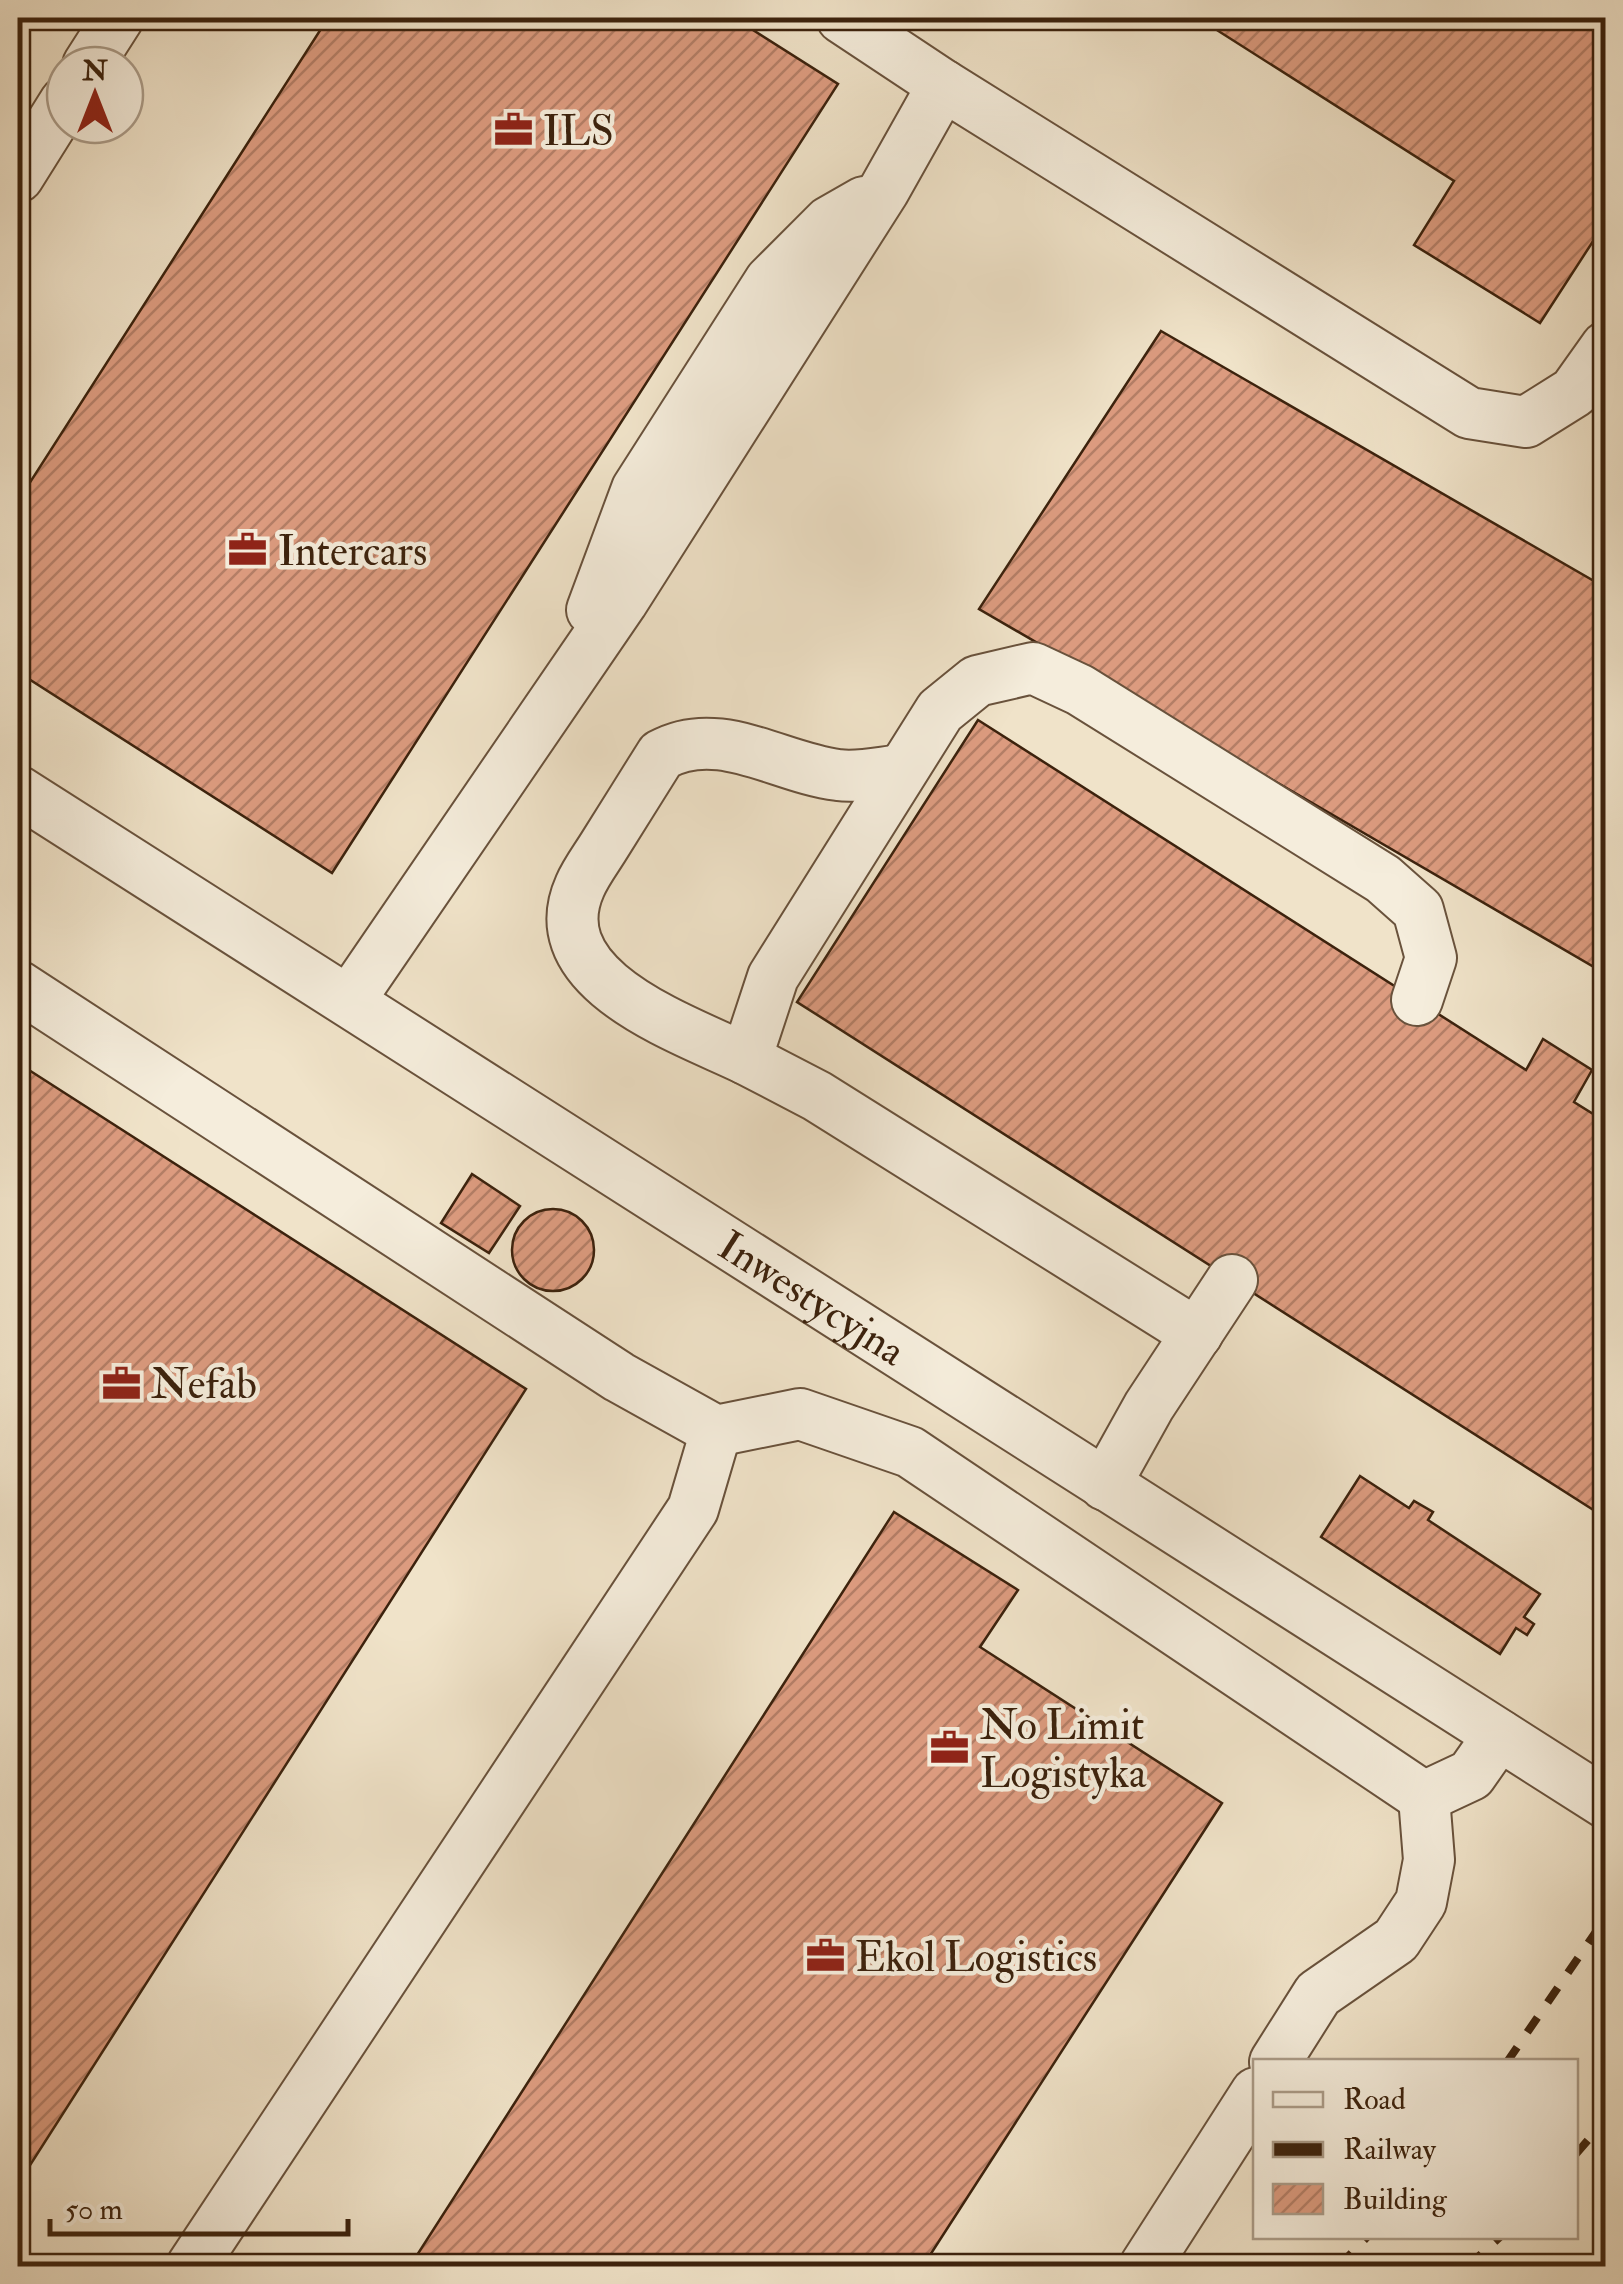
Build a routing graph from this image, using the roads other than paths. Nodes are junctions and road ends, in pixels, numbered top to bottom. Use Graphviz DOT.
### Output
graph roads {
  1 [pos="118,18"];
  2 [pos="842,18"];
  3 [pos="101,45"];
  4 [pos="944,84"];
  5 [pos="45,134"];
  6 [pos="18,177"];
  7 [pos="1606,347"];
  8 [pos="902,770"];
  9 [pos="18,791"];
  10 [pos="18,986"];
  11 [pos="1416,1000"];
  12 [pos="349,1001"];
  13 [pos="746,1059"];
  14 [pos="1232,1280"];
  15 [pos="1197,1334"];
  16 [pos="716,1430"];
  17 [pos="1105,1485"];
  18 [pos="1498,1735"];
  19 [pos="1424,1797"];
  20 [pos="1606,1804"];
  21 [pos="1278,2059"];
  22 [pos="1253,2098"];
  23 [pos="192,2266"];
  24 [pos="1145,2266"];
  1 -- 3 [label="street"];
  2 -- 4 [label="street"];
  4 -- 7 [label="street"];
  4 -- 12 [label="street"];
  5 -- 6 [label="street"];
  8 -- 11 [label="street"];
  8 -- 13 [label="street"];
  8 -- 13 [label="street"];
  9 -- 12 [label="street, Inwestycyjna"];
  10 -- 16 [label="street"];
  12 -- 17 [label="street, Inwestycyjna"];
  13 -- 15 [label="street"];
  14 -- 15 [label="street"];
  15 -- 17 [label="street"];
  16 -- 19 [label="street"];
  16 -- 23 [label="street"];
  17 -- 18 [label="street, Inwestycyjna"];
  18 -- 19 [label="street"];
  18 -- 20 [label="street, Inwestycyjna"];
  19 -- 21 [label="street"];
  22 -- 24 [label="street"];
}
